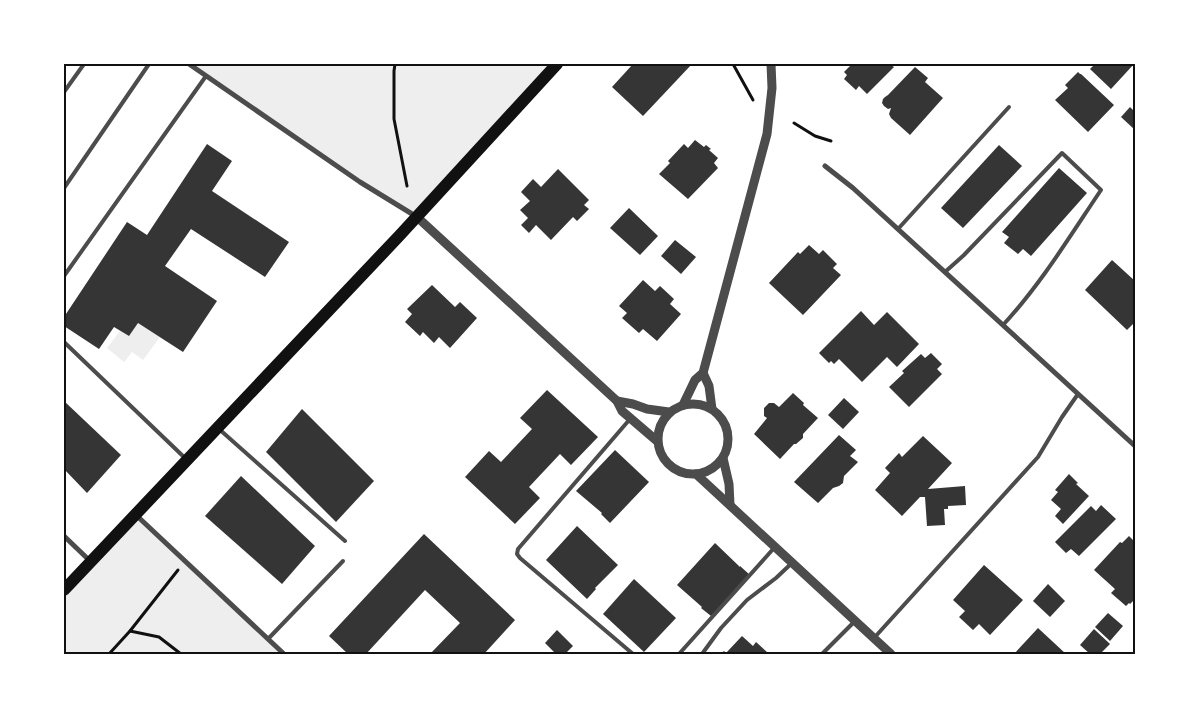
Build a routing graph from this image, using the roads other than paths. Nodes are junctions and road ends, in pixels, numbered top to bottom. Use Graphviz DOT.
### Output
graph roads {
  1 [pos="84,64"];
  2 [pos="149,64"];
  3 [pos="189,64"];
  4 [pos="557,64"];
  5 [pos="771,64"];
  6 [pos="206,76"];
  7 [pos="64,92"];
  8 [pos="1009,107"];
  9 [pos="825,166"];
  10 [pos="64,188"];
  11 [pos="417,217"];
  12 [pos="898,229"];
  13 [pos="945,272"];
  14 [pos="64,276"];
  15 [pos="1004,325"];
  16 [pos="64,342"];
  17 [pos="703,373"];
  18 [pos="1078,394"];
  19 [pos="617,401"];
  20 [pos="683,405"];
  21 [pos="712,409"];
  22 [pos="669,412"];
  23 [pos="630,418"];
  24 [pos="218,427"];
  25 [pos="657,441"];
  26 [pos="1135,446"];
  27 [pos="723,458"];
  28 [pos="187,460"];
  29 [pos="696,474"];
  30 [pos="730,505"];
  31 [pos="135,514"];
  32 [pos="64,536"];
  33 [pos="345,541"];
  34 [pos="776,547"];
  35 [pos="343,561"];
  36 [pos="90,562"];
  37 [pos="793,562"];
  38 [pos="64,590"];
  39 [pos="855,621"];
  40 [pos="874,638"];
  41 [pos="268,639"];
  42 [pos="284,654"];
  43 [pos="633,654"];
  44 [pos="679,654"];
  45 [pos="702,654"];
  46 [pos="822,654"];
  47 [pos="891,654"];
  1 -- 7 [label="lane"];
  2 -- 10 [label="lane"];
  3 -- 6 [label="street"];
  4 -- 11 [label="main road"];
  5 -- 17 [label="street"];
  6 -- 11 [label="street"];
  6 -- 14 [label="lane"];
  8 -- 12 [label="lane"];
  9 -- 12 [label="street"];
  11 -- 19 [label="street"];
  11 -- 24 [label="main road"];
  12 -- 13 [label="street"];
  13 -- 15 [label="street"];
  13 -- 15 [label="lane"];
  15 -- 18 [label="street"];
  16 -- 28 [label="lane"];
  17 -- 20 [label="street"];
  17 -- 21 [label="street"];
  18 -- 26 [label="street"];
  18 -- 40 [label="lane"];
  19 -- 22 [label="street"];
  19 -- 23 [label="street"];
  20 -- 21 [label="street"];
  20 -- 22 [label="street"];
  21 -- 27 [label="street"];
  22 -- 25 [label="street"];
  23 -- 25 [label="street"];
  23 -- 43 [label="lane"];
  24 -- 28 [label="main road"];
  24 -- 33 [label="lane"];
  25 -- 29 [label="street"];
  27 -- 29 [label="street"];
  27 -- 30 [label="street"];
  28 -- 31 [label="main road"];
  29 -- 30 [label="street"];
  30 -- 34 [label="street"];
  31 -- 36 [label="main road"];
  31 -- 41 [label="street"];
  32 -- 36 [label="street"];
  34 -- 37 [label="street"];
  34 -- 44 [label="lane"];
  35 -- 41 [label="lane"];
  36 -- 38 [label="main road"];
  37 -- 39 [label="street"];
  37 -- 45 [label="lane"];
  39 -- 40 [label="street"];
  39 -- 46 [label="lane"];
  40 -- 47 [label="street"];
  41 -- 42 [label="street"];
}
